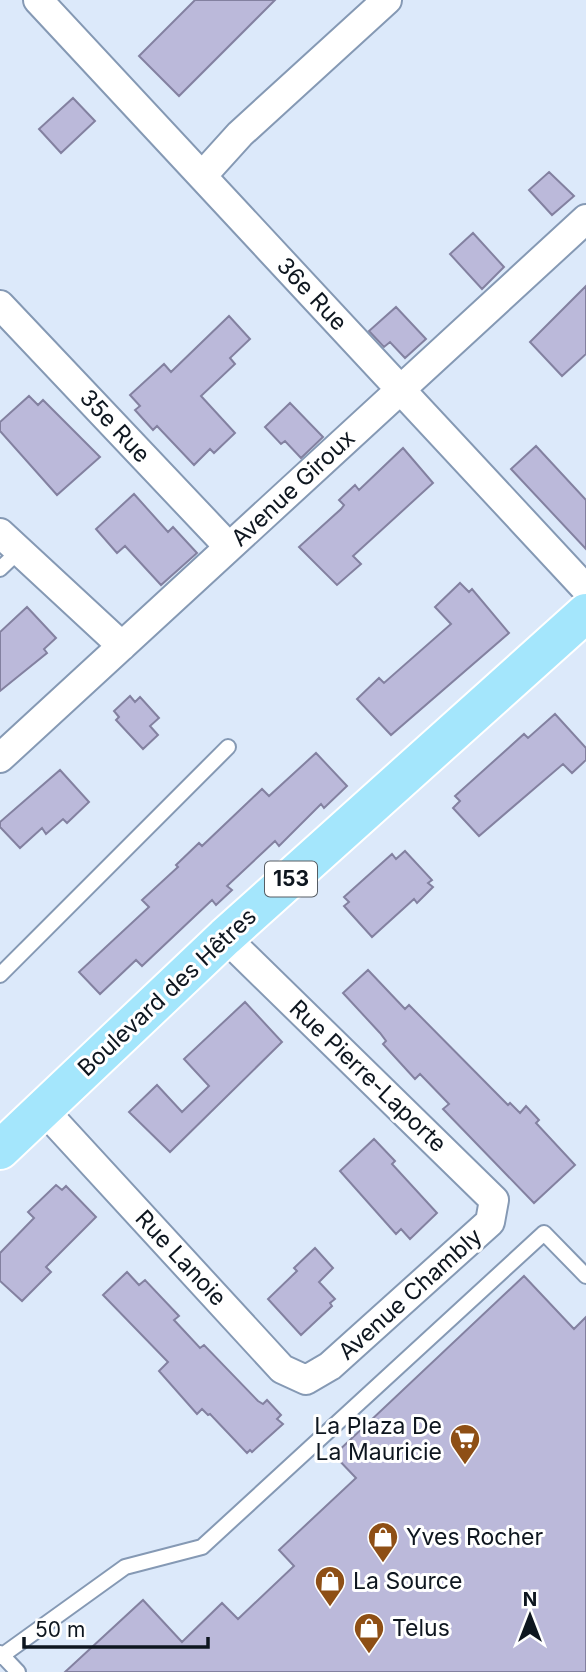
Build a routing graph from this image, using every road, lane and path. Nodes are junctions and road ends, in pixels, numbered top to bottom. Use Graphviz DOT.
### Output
graph roads {
  1 [pos="38,0"];
  2 [pos="387,0"];
  3 [pos="202,176"];
  4 [pos="586,219"];
  5 [pos="0,305"];
  6 [pos="401,389"];
  7 [pos="229,547"];
  8 [pos="6,551"];
  9 [pos="586,589"];
  10 [pos="586,613"];
  11 [pos="122,646"];
  12 [pos="228,747"];
  13 [pos="0,758"];
  14 [pos="225,937"];
  15 [pos="0,975"];
  16 [pos="42,1108"];
  17 [pos="0,1150"];
  18 [pos="489,1222"];
  19 [pos="586,1276"];
  20 [pos="330,1366"];
  21 [pos="1,1655"];
  22 [pos="18,1672"];
  1 -- 3 [label="street, 36e Rue"];
  2 -- 3 [label="street"];
  3 -- 6 [label="street, 36e Rue"];
  4 -- 6 [label="street, Avenue Giroux"];
  5 -- 7 [label="street, 35e Rue"];
  6 -- 7 [label="street, Avenue Giroux"];
  6 -- 9 [label="street, 36e Rue"];
  7 -- 11 [label="street, Avenue Giroux"];
  8 -- 11 [label="street"];
  10 -- 14 [label="main road, Boulevard des Hêtres / 153"];
  11 -- 13 [label="street, Avenue Giroux"];
  12 -- 15 [label="lane"];
  14 -- 16 [label="main road, Boulevard des Hêtres / 153"];
  14 -- 18 [label="street, Rue Pierre-Laporte"];
  16 -- 17 [label="main road, Boulevard des Hêtres / 153"];
  16 -- 20 [label="street, Rue Lanoie"];
  18 -- 20 [label="street, Avenue Chambly"];
  19 -- 21 [label="lane"];
  21 -- 22 [label="lane"];
}
